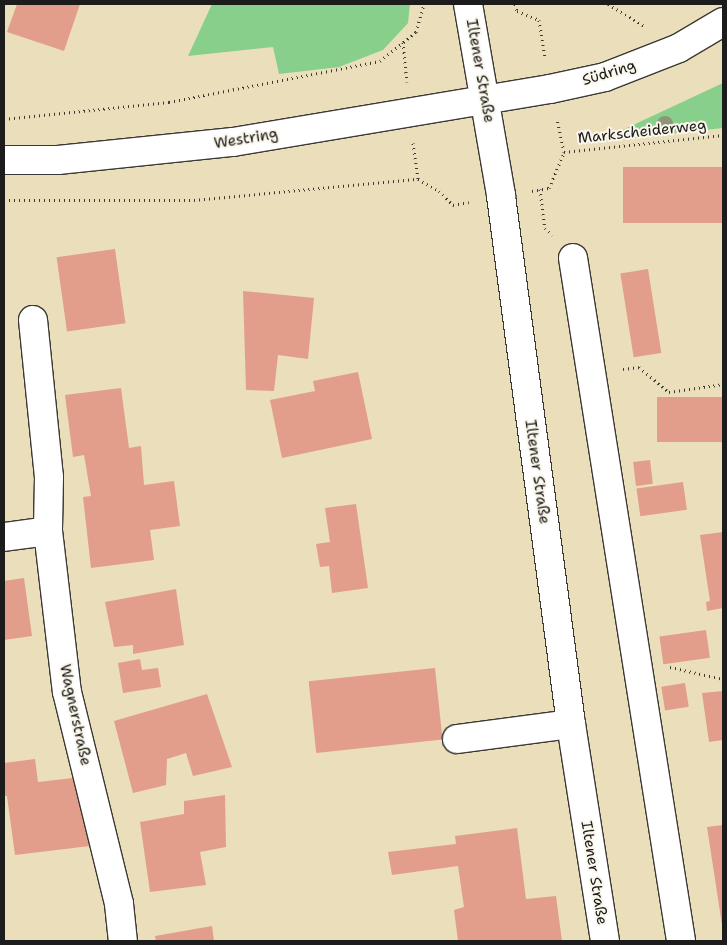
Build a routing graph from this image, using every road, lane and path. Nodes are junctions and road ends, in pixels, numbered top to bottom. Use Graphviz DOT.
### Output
graph roads {
  1 [pos="424,4"];
  2 [pos="468,4"];
  3 [pos="723,22"];
  4 [pos="486,99"];
  5 [pos="4,120"];
  6 [pos="723,135"];
  7 [pos="564,152"];
  8 [pos="4,160"];
  9 [pos="540,190"];
  10 [pos="501,196"];
  11 [pos="4,200"];
  12 [pos="573,258"];
  13 [pos="33,320"];
  14 [pos="590,372"];
  15 [pos="723,384"];
  16 [pos="48,531"];
  17 [pos="4,537"];
  18 [pos="638,672"];
  19 [pos="723,679"];
  20 [pos="571,724"];
  21 [pos="457,738"];
  22 [pos="123,941"];
  23 [pos="605,941"];
  24 [pos="681,941"];
  1 -- 5 [label="path"];
  2 -- 4 [label="street, Iltener Straße"];
  3 -- 4 [label="street, Südring"];
  4 -- 8 [label="street, Westring"];
  4 -- 10 [label="street, Iltener Straße"];
  6 -- 7 [label="path, Markscheiderweg"];
  9 -- 12 [label="path"];
  10 -- 11 [label="path"];
  10 -- 20 [label="street, Iltener Straße"];
  12 -- 14 [label="street"];
  13 -- 16 [label="street, Wagnerstraße"];
  14 -- 15 [label="path"];
  14 -- 18 [label="street"];
  16 -- 17 [label="street"];
  16 -- 22 [label="street, Wagnerstraße"];
  18 -- 19 [label="path"];
  18 -- 24 [label="street"];
  20 -- 21 [label="street"];
  20 -- 23 [label="street, Iltener Straße"];
}
